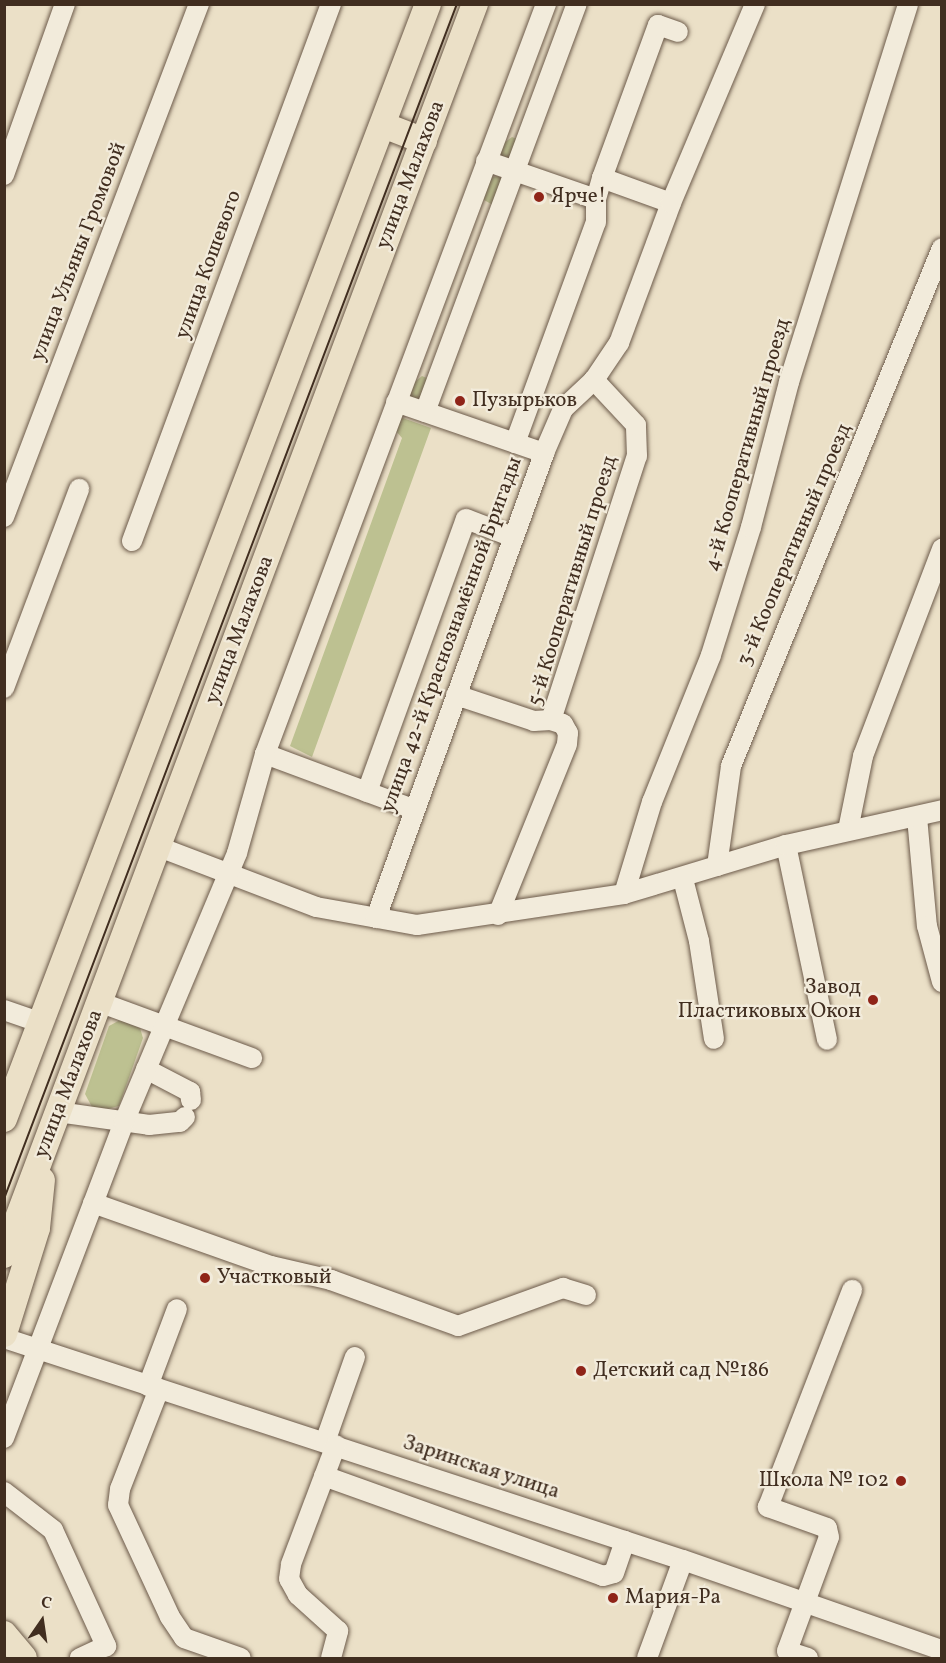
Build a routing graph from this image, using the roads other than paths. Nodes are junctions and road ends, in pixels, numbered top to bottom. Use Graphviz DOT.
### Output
graph roads {
  1 [pos="65,4"];
  2 [pos="199,4"];
  3 [pos="331,4"];
  4 [pos="428,4"];
  5 [pos="475,4"];
  6 [pos="546,4"];
  7 [pos="578,4"];
  8 [pos="755,4"];
  9 [pos="908,4"];
  10 [pos="678,32"];
  11 [pos="383,125"];
  12 [pos="424,141"];
  13 [pos="486,161"];
  14 [pos="514,171"];
  15 [pos="4,175"];
  16 [pos="602,178"];
  17 [pos="596,200"];
  18 [pos="671,203"];
  19 [pos="942,248"];
  20 [pos="594,380"];
  21 [pos="396,402"];
  22 [pos="425,412"];
  23 [pos="515,443"];
  24 [pos="544,453"];
  25 [pos="80,489"];
  26 [pos="4,517"];
  27 [pos="513,537"];
  28 [pos="132,542"];
  29 [pos="942,549"];
  30 [pos="4,687"];
  31 [pos="456,695"];
  32 [pos="551,720"];
  33 [pos="265,753"];
  34 [pos="366,792"];
  35 [pos="413,809"];
  36 [pos="942,810"];
  37 [pos="917,817"];
  38 [pos="848,830"];
  39 [pos="786,845"];
  40 [pos="159,847"];
  41 [pos="717,867"];
  42 [pos="229,873"];
  43 [pos="683,879"];
  44 [pos="624,894"];
  45 [pos="498,915"];
  46 [pos="376,918"];
  47 [pos="942,982"];
  48 [pos="99,1002"];
  49 [pos="4,1010"];
  50 [pos="41,1023"];
  51 [pos="163,1026"];
  52 [pos="714,1039"];
  53 [pos="827,1040"];
  54 [pos="252,1058"];
  55 [pos="146,1069"];
  56 [pos="58,1112"];
  57 [pos="4,1119"];
  58 [pos="124,1122"];
  59 [pos="42,1156"];
  60 [pos="93,1203"];
  61 [pos="4,1255"];
  62 [pos="852,1290"];
  63 [pos="586,1295"];
  64 [pos="177,1309"];
  65 [pos="4,1336"];
  66 [pos="38,1349"];
  67 [pos="355,1357"];
  68 [pos="154,1388"];
  69 [pos="4,1438"];
  70 [pos="330,1444"];
  71 [pos="324,1476"];
  72 [pos="4,1492"];
  73 [pos="625,1541"];
  74 [pos="683,1560"];
  75 [pos="806,1602"];
  76 [pos="4,1634"];
  77 [pos="942,1650"];
  78 [pos="786,1655"];
  79 [pos="24,1659"];
  80 [pos="80,1659"];
  81 [pos="241,1659"];
  82 [pos="331,1659"];
  83 [pos="647,1659"];
  84 [pos="808,1659"];
  1 -- 15 [label="street"];
  2 -- 26 [label="street, улица Ульяны Громовой"];
  3 -- 28 [label="street, улица Кошевого"];
  4 -- 11 [label="main road, улица Малахова"];
  5 -- 12 [label="main road, улица Малахова"];
  6 -- 13 [label="street"];
  7 -- 14 [label="street"];
  8 -- 18 [label="street"];
  9 -- 44 [label="street, 4-й Кооперативный проезд"];
  10 -- 16 [label="street"];
  11 -- 12 [label="main road"];
  11 -- 50 [label="main road, улица Малахова"];
  12 -- 40 [label="main road, улица Малахова"];
  13 -- 14 [label="street"];
  13 -- 21 [label="street"];
  14 -- 17 [label="street"];
  14 -- 22 [label="street"];
  16 -- 17 [label="street"];
  16 -- 18 [label="street"];
  17 -- 23 [label="street"];
  18 -- 20 [label="street"];
  19 -- 41 [label="street, 3-й Кооперативный проезд"];
  20 -- 24 [label="street, улица 42-й Краснознамённой Бригады"];
  20 -- 32 [label="street, 5-й Кооперативный проезд"];
  21 -- 22 [label="street"];
  21 -- 33 [label="street"];
  22 -- 23 [label="street"];
  23 -- 24 [label="street"];
  24 -- 27 [label="street, улица 42-й Краснознамённой Бригады"];
  25 -- 30 [label="street"];
  27 -- 31 [label="street, улица 42-й Краснознамённой Бригады"];
  27 -- 34 [label="street"];
  29 -- 38 [label="street"];
  31 -- 32 [label="street"];
  31 -- 35 [label="street, улица 42-й Краснознамённой Бригады"];
  32 -- 45 [label="street, 5-й Кооперативный проезд"];
  33 -- 34 [label="street"];
  33 -- 42 [label="street"];
  34 -- 35 [label="street"];
  35 -- 46 [label="street, улица 42-й Краснознамённой Бригады"];
  36 -- 37 [label="street"];
  37 -- 38 [label="street"];
  37 -- 47 [label="street"];
  38 -- 39 [label="street"];
  39 -- 41 [label="street"];
  39 -- 53 [label="street"];
  40 -- 42 [label="street"];
  40 -- 48 [label="main road, улица Малахова"];
  41 -- 43 [label="street"];
  42 -- 46 [label="street"];
  42 -- 51 [label="street"];
  43 -- 44 [label="street"];
  43 -- 52 [label="street"];
  44 -- 45 [label="street"];
  45 -- 46 [label="street"];
  48 -- 51 [label="street"];
  48 -- 56 [label="main road, улица Малахова"];
  49 -- 50 [label="street"];
  50 -- 57 [label="main road, улица Малахова"];
  51 -- 54 [label="street"];
  51 -- 55 [label="street"];
  55 -- 58 [label="street"];
  55 -- 58 [label="street"];
  56 -- 58 [label="street"];
  56 -- 59 [label="main road, улица Малахова"];
  58 -- 60 [label="street"];
  59 -- 61 [label="main road, улица Малахова"];
  59 -- 65 [label="main road"];
  60 -- 63 [label="street"];
  60 -- 66 [label="street"];
  62 -- 75 [label="street"];
  64 -- 68 [label="street"];
  65 -- 66 [label="street, Заринская улица"];
  66 -- 68 [label="street, Заринская улица"];
  66 -- 69 [label="street"];
  67 -- 70 [label="street"];
  68 -- 70 [label="street, Заринская улица"];
  68 -- 81 [label="street"];
  70 -- 71 [label="street"];
  70 -- 73 [label="street, Заринская улица"];
  71 -- 73 [label="street"];
  71 -- 82 [label="street"];
  72 -- 80 [label="street"];
  73 -- 74 [label="street, Заринская улица"];
  74 -- 75 [label="street, Заринская улица"];
  74 -- 83 [label="street"];
  75 -- 77 [label="street, Заринская улица"];
  75 -- 78 [label="street"];
  76 -- 79 [label="main road"];
  78 -- 84 [label="street"];
}
